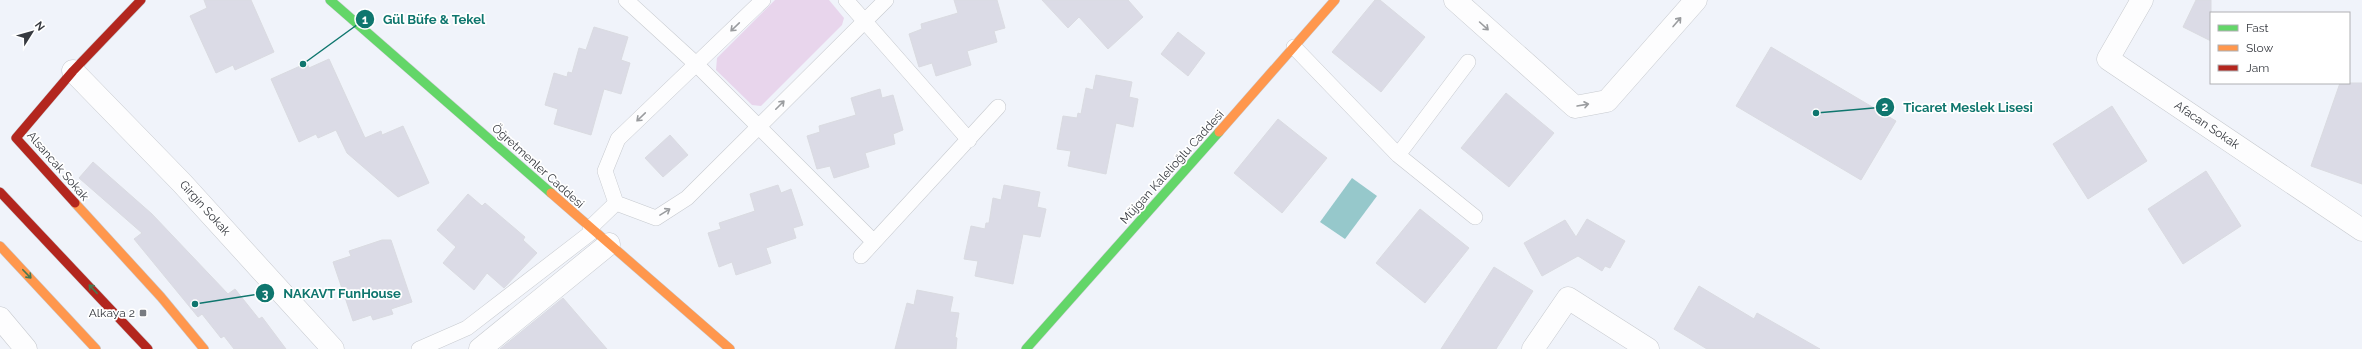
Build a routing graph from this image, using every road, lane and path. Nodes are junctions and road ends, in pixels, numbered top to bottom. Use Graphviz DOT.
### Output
graph roads {
  1 [pos="141,0"];
  2 [pos="330,0"];
  3 [pos="626,0"];
  4 [pos="763,0"];
  5 [pos="846,0"];
  6 [pos="886,0"];
  7 [pos="1335,0"];
  8 [pos="1455,0"];
  9 [pos="1696,0"];
  10 [pos="2142,0"];
  11 [pos="865,21"];
  12 [pos="1294,47"];
  13 [pos="1468,62"];
  14 [pos="696,64"];
  15 [pos="73,71"];
  16 [pos="998,107"];
  17 [pos="760,126"];
  18 [pos="969,140"];
  19 [pos="1398,155"];
  20 [pos="0,192"];
  21 [pos="616,203"];
  22 [pos="1475,217"];
  23 [pos="2362,230"];
  24 [pos="597,234"];
  25 [pos="874,242"];
  26 [pos="0,246"];
  27 [pos="861,256"];
  28 [pos="0,318"];
  29 [pos="26,349"];
  30 [pos="96,349"];
  31 [pos="148,349"];
  32 [pos="204,349"];
  33 [pos="333,349"];
  34 [pos="419,349"];
  35 [pos="480,349"];
  36 [pos="730,349"];
  37 [pos="1026,349"];
  38 [pos="1533,349"];
  39 [pos="1648,349"];
  1 -- 15 [label="street, Alsancak Sokak"];
  2 -- 24 [label="street, Öğretmenler Caddesi"];
  3 -- 14 [label="lane"];
  4 -- 14 [label="lane, one-way"];
  5 -- 11 [label="lane"];
  6 -- 11 [label="lane"];
  7 -- 12 [label="street, Müjgan Kalelioğlu Caddesi"];
  8 -- 9 [label="street, one-way"];
  10 -- 23 [label="street, Afacan Sokak"];
  17 -- 11 [label="lane, one-way"];
  11 -- 18 [label="lane"];
  12 -- 19 [label="lane"];
  12 -- 37 [label="street, Müjgan Kalelioğlu Caddesi"];
  13 -- 19 [label="lane"];
  14 -- 17 [label="lane"];
  14 -- 21 [label="lane, one-way"];
  15 -- 32 [label="street, Alsancak Sokak"];
  15 -- 33 [label="street, Girgin Sokak"];
  16 -- 18 [label="lane"];
  21 -- 17 [label="lane, one-way"];
  17 -- 25 [label="lane"];
  18 -- 25 [label="lane"];
  19 -- 22 [label="lane"];
  31 -- 20 [label="street, one-way"];
  21 -- 24 [label="lane"];
  24 -- 34 [label="lane"];
  24 -- 35 [label="street"];
  24 -- 36 [label="street, Öğretmenler Caddesi"];
  25 -- 27 [label="lane"];
  26 -- 30 [label="street, one-way"];
  28 -- 29 [label="street"];
  38 -- 39 [label="street"];
}
